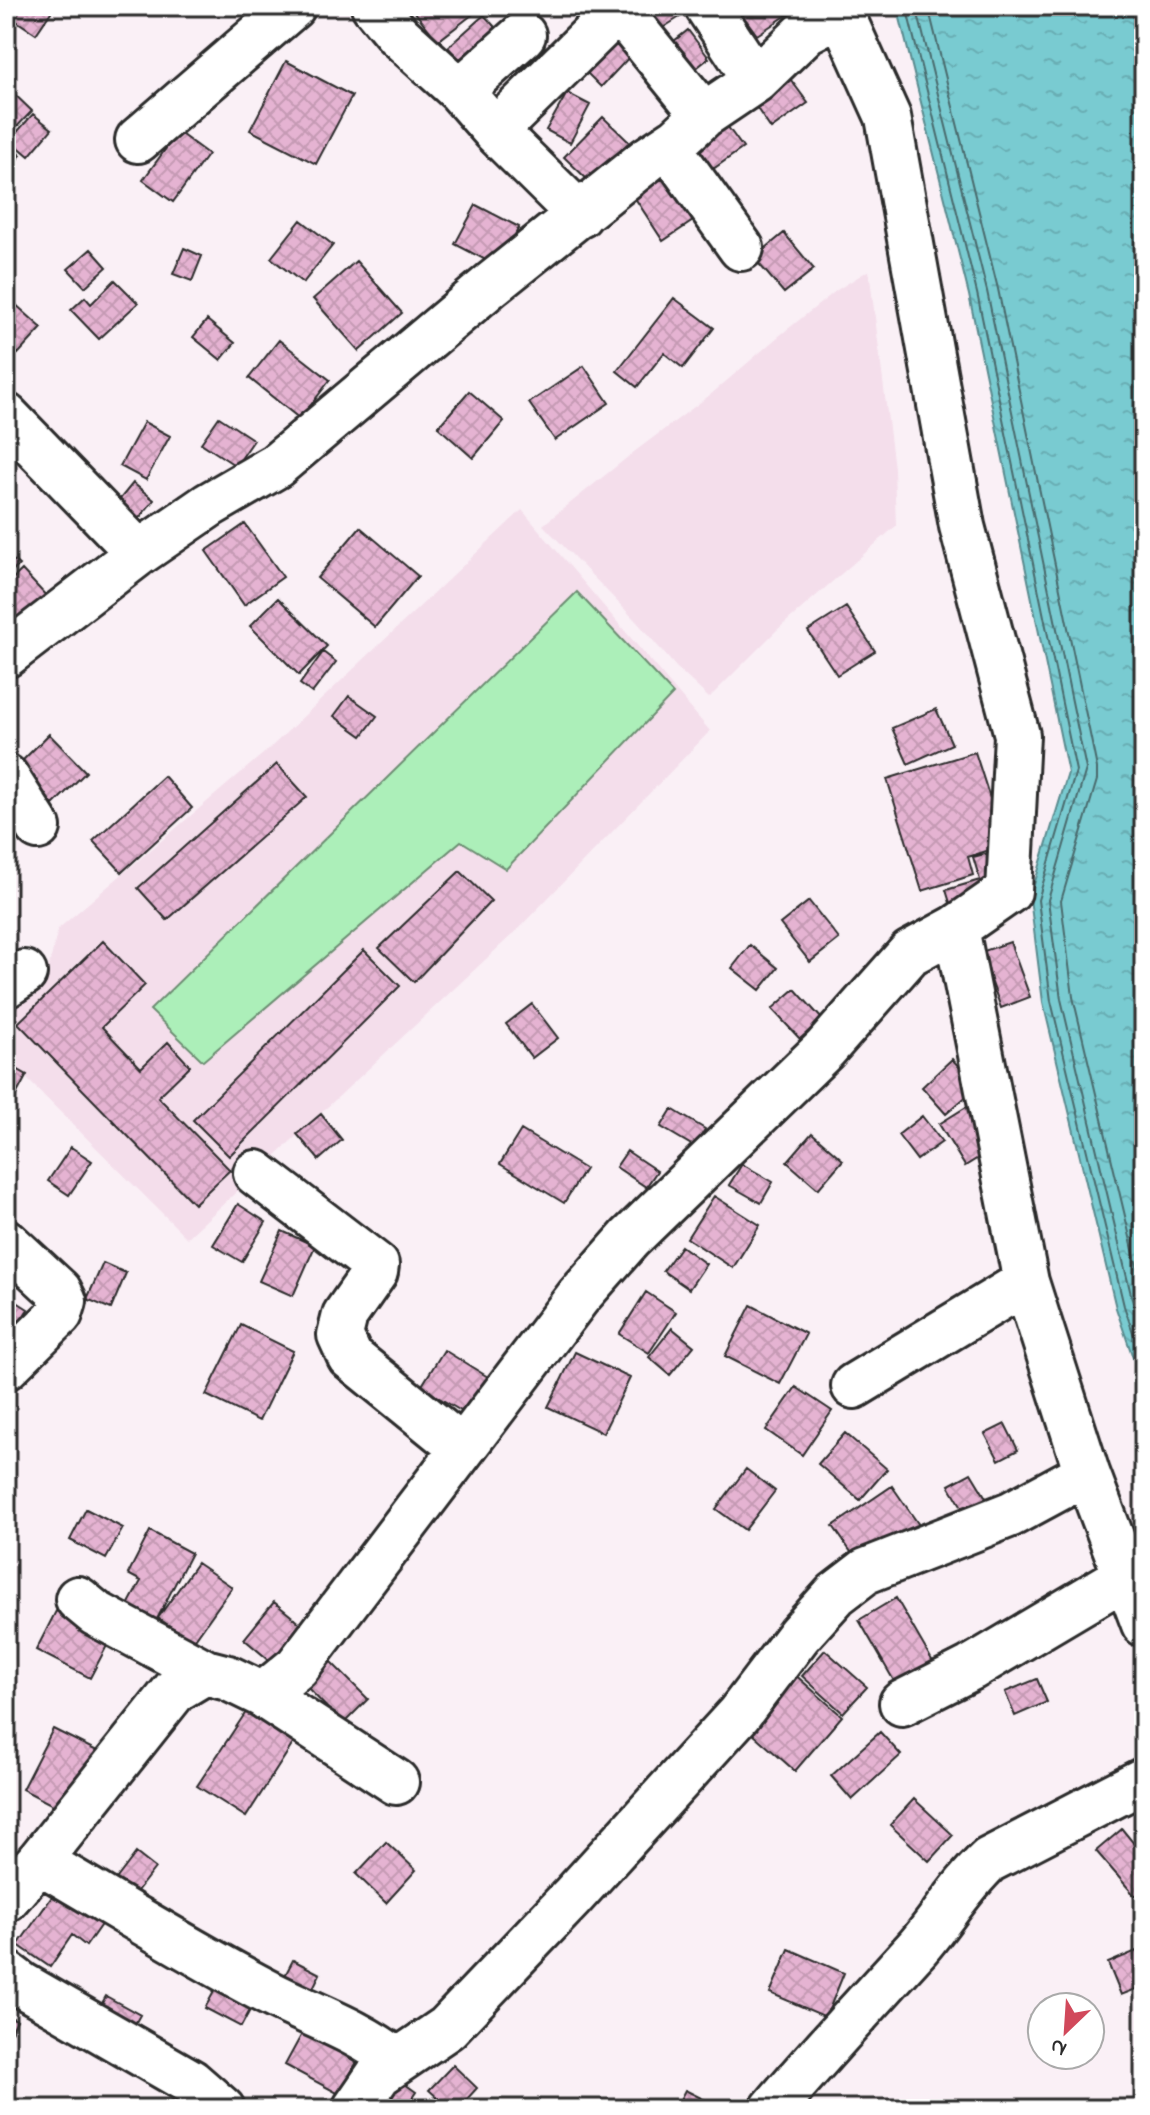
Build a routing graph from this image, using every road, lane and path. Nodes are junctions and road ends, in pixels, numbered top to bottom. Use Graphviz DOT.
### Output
graph roads {
  1 [pos="293,6"];
  2 [pos="374,6"];
  3 [pos="707,6"];
  4 [pos="620,8"];
  5 [pos="523,35"];
  6 [pos="756,80"];
  7 [pos="460,91"];
  8 [pos="704,115"];
  9 [pos="495,131"];
  10 [pos="138,140"];
  11 [pos="668,146"];
  12 [pos="580,215"];
  13 [pos="741,248"];
  14 [pos="6,416"];
  15 [pos="139,553"];
  16 [pos="6,655"];
  17 [pos="6,777"];
  18 [pos="38,827"];
  19 [pos="956,928"];
  20 [pos="256,1173"];
  21 [pos="6,1242"];
  22 [pos="1026,1282"];
  23 [pos="6,1367"];
  24 [pos="854,1386"];
  25 [pos="462,1448"];
  26 [pos="1087,1473"];
  27 [pos="1126,1576"];
  28 [pos="78,1599"];
  29 [pos="1144,1624"];
  30 [pos="205,1672"];
  31 [pos="263,1695"];
  32 [pos="902,1703"];
  33 [pos="1144,1780"];
  34 [pos="396,1782"];
  35 [pos="39,1861"];
  36 [pos="6,1899"];
  37 [pos="6,1973"];
  38 [pos="396,2060"];
  39 [pos="222,2109"];
  40 [pos="355,2109"];
  41 [pos="773,2109"];
  1 -- 10 [label="street"];
  2 -- 7 [label="street"];
  3 -- 6 [label="street"];
  4 -- 8 [label="street"];
  4 -- 9 [label="street"];
  5 -- 7 [label="street"];
  6 -- 8 [label="street"];
  6 -- 19 [label="street"];
  7 -- 9 [label="street"];
  8 -- 11 [label="street"];
  9 -- 12 [label="street"];
  11 -- 12 [label="street"];
  11 -- 13 [label="street"];
  12 -- 15 [label="street"];
  14 -- 15 [label="street"];
  15 -- 16 [label="street"];
  17 -- 18 [label="street"];
  19 -- 22 [label="street"];
  19 -- 25 [label="street"];
  20 -- 25 [label="street"];
  21 -- 23 [label="street"];
  22 -- 24 [label="street"];
  22 -- 26 [label="street"];
  25 -- 31 [label="street"];
  26 -- 27 [label="street"];
  26 -- 38 [label="street"];
  27 -- 29 [label="street"];
  27 -- 32 [label="street"];
  28 -- 30 [label="street"];
  30 -- 31 [label="street"];
  30 -- 35 [label="street"];
  31 -- 34 [label="street"];
  33 -- 41 [label="street"];
  35 -- 36 [label="street"];
  35 -- 38 [label="street"];
  37 -- 39 [label="street"];
  38 -- 40 [label="street"];
}
